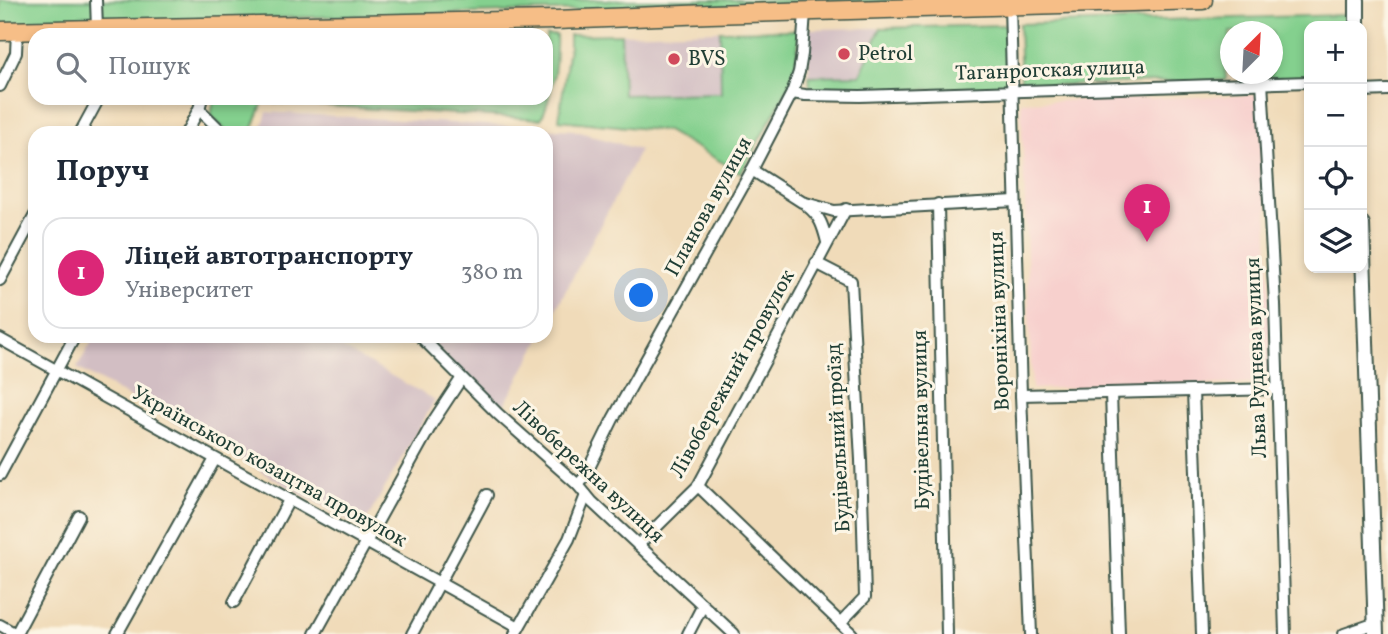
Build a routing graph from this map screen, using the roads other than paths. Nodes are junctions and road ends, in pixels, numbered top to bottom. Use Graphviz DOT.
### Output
graph roads {
  1 [pos="96,0"];
  2 [pos="1203,0"];
  3 [pos="1357,0"];
  4 [pos="1147,1"];
  5 [pos="1010,6"];
  6 [pos="804,12"];
  7 [pos="1357,21"];
  8 [pos="97,28"];
  9 [pos="278,28"];
  10 [pos="8,31"];
  11 [pos="28,31"];
  12 [pos="1283,82"];
  13 [pos="1304,82"];
  14 [pos="1220,84"];
  15 [pos="1262,84"];
  16 [pos="0,86"];
  17 [pos="1388,90"];
  18 [pos="1013,91"];
  19 [pos="1367,91"];
  20 [pos="792,93"];
  21 [pos="95,105"];
  22 [pos="200,105"];
  23 [pos="202,105"];
  24 [pos="84,126"];
  25 [pos="190,126"];
  26 [pos="218,126"];
  27 [pos="752,170"];
  28 [pos="1015,201"];
  29 [pos="802,202"];
  30 [pos="938,204"];
  31 [pos="846,209"];
  32 [pos="28,228"];
  33 [pos="827,242"];
  34 [pos="816,263"];
  35 [pos="1364,273"];
  36 [pos="0,280"];
  37 [pos="0,339"];
  38 [pos="71,343"];
  39 [pos="427,343"];
  40 [pos="56,370"];
  41 [pos="461,379"];
  42 [pos="1278,389"];
  43 [pos="1194,391"];
  44 [pos="1111,393"];
  45 [pos="1021,395"];
  46 [pos="215,459"];
  47 [pos="0,475"];
  48 [pos="578,485"];
  49 [pos="698,486"];
  50 [pos="487,495"];
  51 [pos="586,495"];
  52 [pos="289,500"];
  53 [pos="79,516"];
  54 [pos="365,543"];
  55 [pos="638,545"];
  56 [pos="440,584"];
  57 [pos="234,603"];
  58 [pos="703,606"];
  59 [pos="1379,621"];
  60 [pos="840,623"];
  61 [pos="0,625"];
  62 [pos="517,631"];
  63 [pos="16,634"];
  64 [pos="117,634"];
  65 [pos="315,634"];
  66 [pos="412,634"];
  67 [pos="688,634"];
  68 [pos="734,634"];
  69 [pos="852,634"];
  70 [pos="947,634"];
  71 [pos="1031,634"];
  72 [pos="1119,634"];
  73 [pos="1202,634"];
  74 [pos="1285,634"];
  75 [pos="1344,634"];
  1 -- 8 [label="street"];
  2 -- 4 [label="highway"];
  3 -- 7 [label="street"];
  4 -- 5 [label="highway"];
  5 -- 6 [label="highway"];
  5 -- 18 [label="street, Вороніхіна вулиця"];
  6 -- 9 [label="highway"];
  6 -- 20 [label="street, Планова вулиця"];
  10 -- 11 [label="highway"];
  10 -- 16 [label="street"];
  12 -- 13 [label="street, Таганрогская улица"];
  14 -- 18 [label="street, Таганрогская улица"];
  15 -- 42 [label="street, Льва Руднєва вулиця"];
  17 -- 19 [label="street"];
  18 -- 20 [label="street, Таганрогская улица"];
  18 -- 28 [label="street, Вороніхіна вулиця"];
  20 -- 27 [label="street, Планова вулиця"];
  21 -- 24 [label="street"];
  22 -- 25 [label="street"];
  23 -- 26 [label="street"];
  27 -- 29 [label="street"];
  27 -- 48 [label="street, Планова вулиця"];
  28 -- 30 [label="street"];
  28 -- 45 [label="street, Вороніхіна вулиця"];
  29 -- 31 [label="street"];
  29 -- 33 [label="street"];
  30 -- 31 [label="street"];
  30 -- 70 [label="street, Будівельна вулиця"];
  31 -- 33 [label="street, Лівобережний провулок"];
  32 -- 36 [label="street"];
  33 -- 34 [label="street, Лівобережний провулок"];
  34 -- 49 [label="street, Лівобережний провулок"];
  34 -- 60 [label="street, Будівельний проїзд"];
  35 -- 59 [label="street"];
  37 -- 40 [label="street, Українського козацтва провулок"];
  38 -- 40 [label="street"];
  39 -- 41 [label="street, Лівобережна вулиця"];
  40 -- 46 [label="street, Українського козацтва провулок"];
  40 -- 47 [label="street"];
  41 -- 48 [label="street, Лівобережна вулиця"];
  41 -- 54 [label="street"];
  42 -- 43 [label="street"];
  42 -- 74 [label="street, Льва Руднєва вулиця"];
  43 -- 44 [label="street"];
  43 -- 73 [label="street"];
  44 -- 45 [label="street"];
  44 -- 72 [label="street"];
  45 -- 71 [label="street, Вороніхіна вулиця"];
  46 -- 52 [label="street, Українського козацтва провулок"];
  46 -- 64 [label="street"];
  48 -- 51 [label="street, Лівобережна вулиця"];
  49 -- 55 [label="street, Лівобережний провулок"];
  49 -- 60 [label="street"];
  50 -- 56 [label="street"];
  51 -- 55 [label="street, Лівобережна вулиця"];
  51 -- 62 [label="street"];
  52 -- 54 [label="street, Українського козацтва провулок"];
  52 -- 57 [label="street"];
  53 -- 63 [label="street"];
  54 -- 56 [label="street, Українського козацтва провулок"];
  54 -- 65 [label="street"];
  55 -- 58 [label="street, Лівобережна вулиця"];
  56 -- 62 [label="street, Українського козацтва провулок"];
  56 -- 66 [label="street"];
  58 -- 67 [label="street"];
  58 -- 68 [label="street, Лівобережна вулиця"];
  59 -- 75 [label="street"];
  60 -- 69 [label="street"];
  61 -- 63 [label="street"];
}
